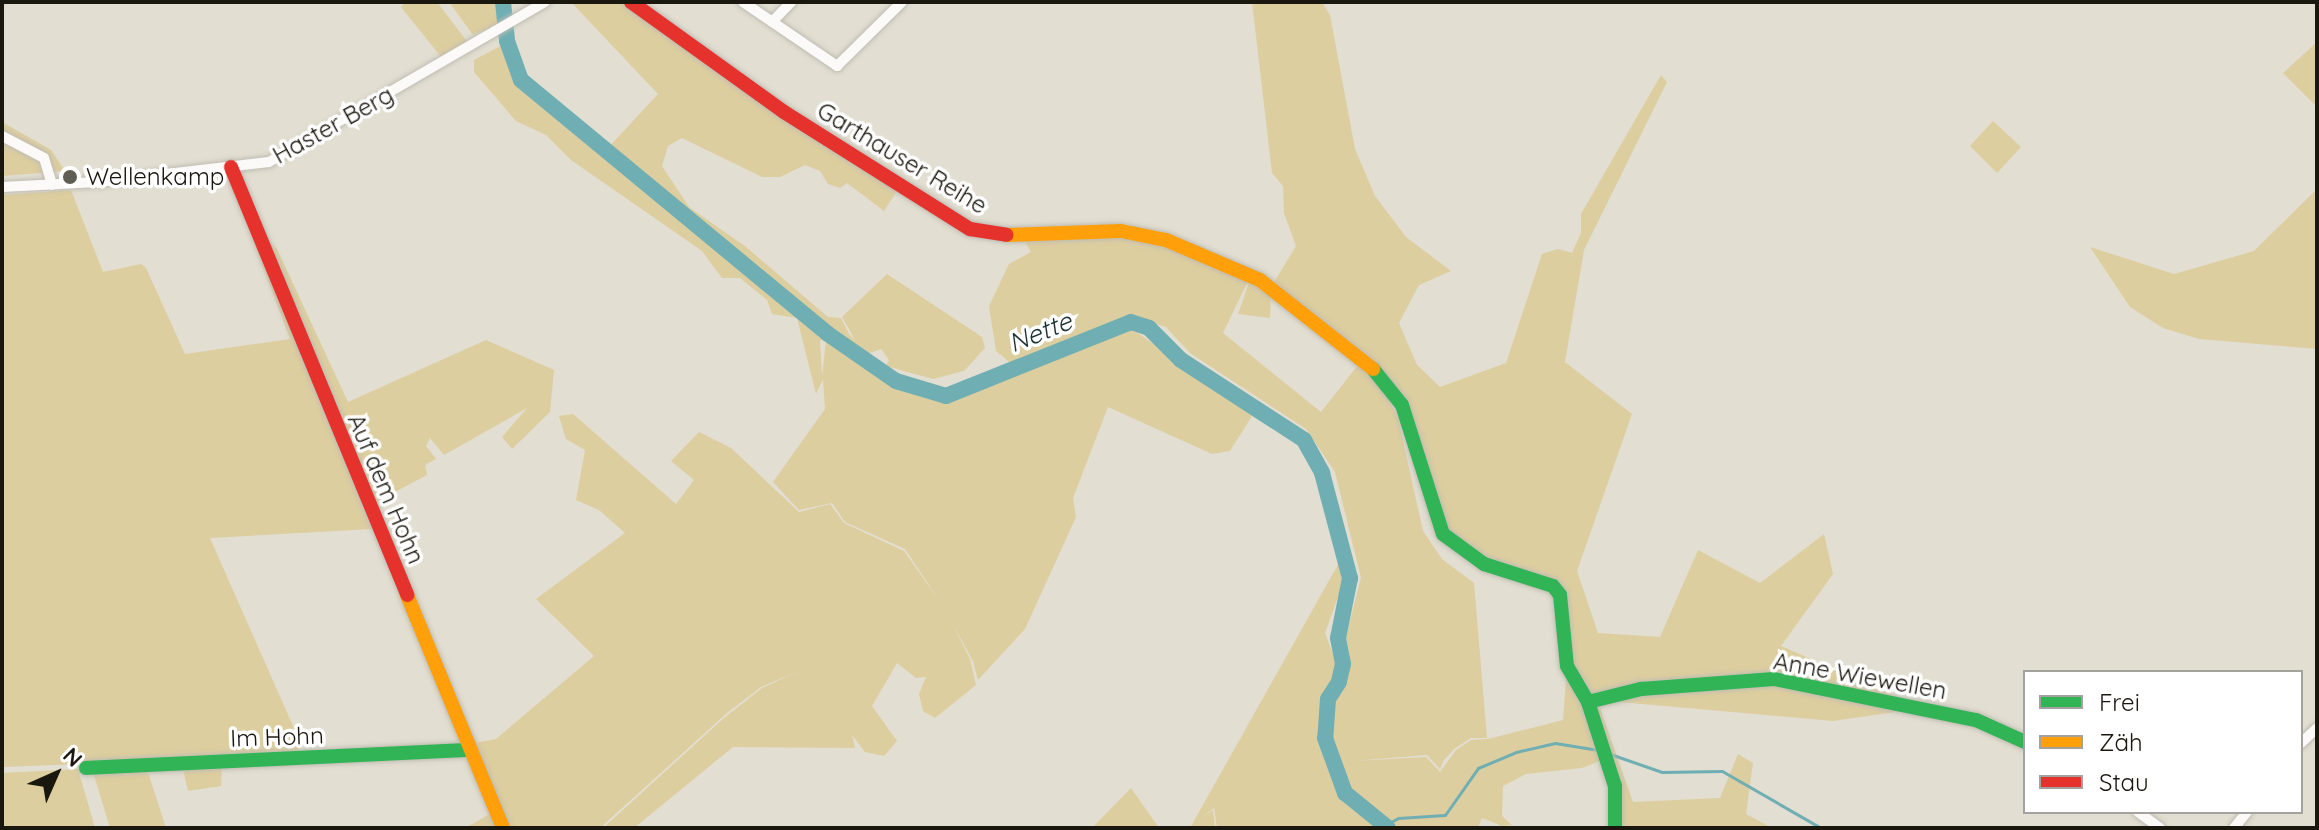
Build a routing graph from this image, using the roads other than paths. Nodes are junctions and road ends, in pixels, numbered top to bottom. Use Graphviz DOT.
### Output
graph roads {
  1 [pos="545,2"];
  2 [pos="631,2"];
  3 [pos="743,2"];
  4 [pos="791,2"];
  5 [pos="902,2"];
  6 [pos="772,22"];
  7 [pos="2,136"];
  8 [pos="231,167"];
  9 [pos="52,185"];
  10 [pos="2,187"];
  11 [pos="1588,702"];
  12 [pos="2023,741"];
  13 [pos="470,750"];
  14 [pos="86,768"];
  15 [pos="2141,814"];
  16 [pos="503,828"];
  17 [pos="1615,828"];
  18 [pos="2160,828"];
  1 -- 8 [label="street, Haster Berg"];
  2 -- 11 [label="street, Garthauser Reihe"];
  3 -- 6 [label="street"];
  4 -- 6 [label="street"];
  5 -- 6 [label="street"];
  7 -- 9 [label="street"];
  8 -- 9 [label="street, Haster Berg"];
  8 -- 13 [label="street, Auf dem Hohn"];
  9 -- 10 [label="street, Haster Berg"];
  11 -- 12 [label="street, Anne Wiewellen"];
  11 -- 17 [label="street, Garthauser Reihe"];
  13 -- 14 [label="street, Im Hohn"];
  13 -- 16 [label="street, Auf dem Hohn"];
  15 -- 18 [label="street"];
}
